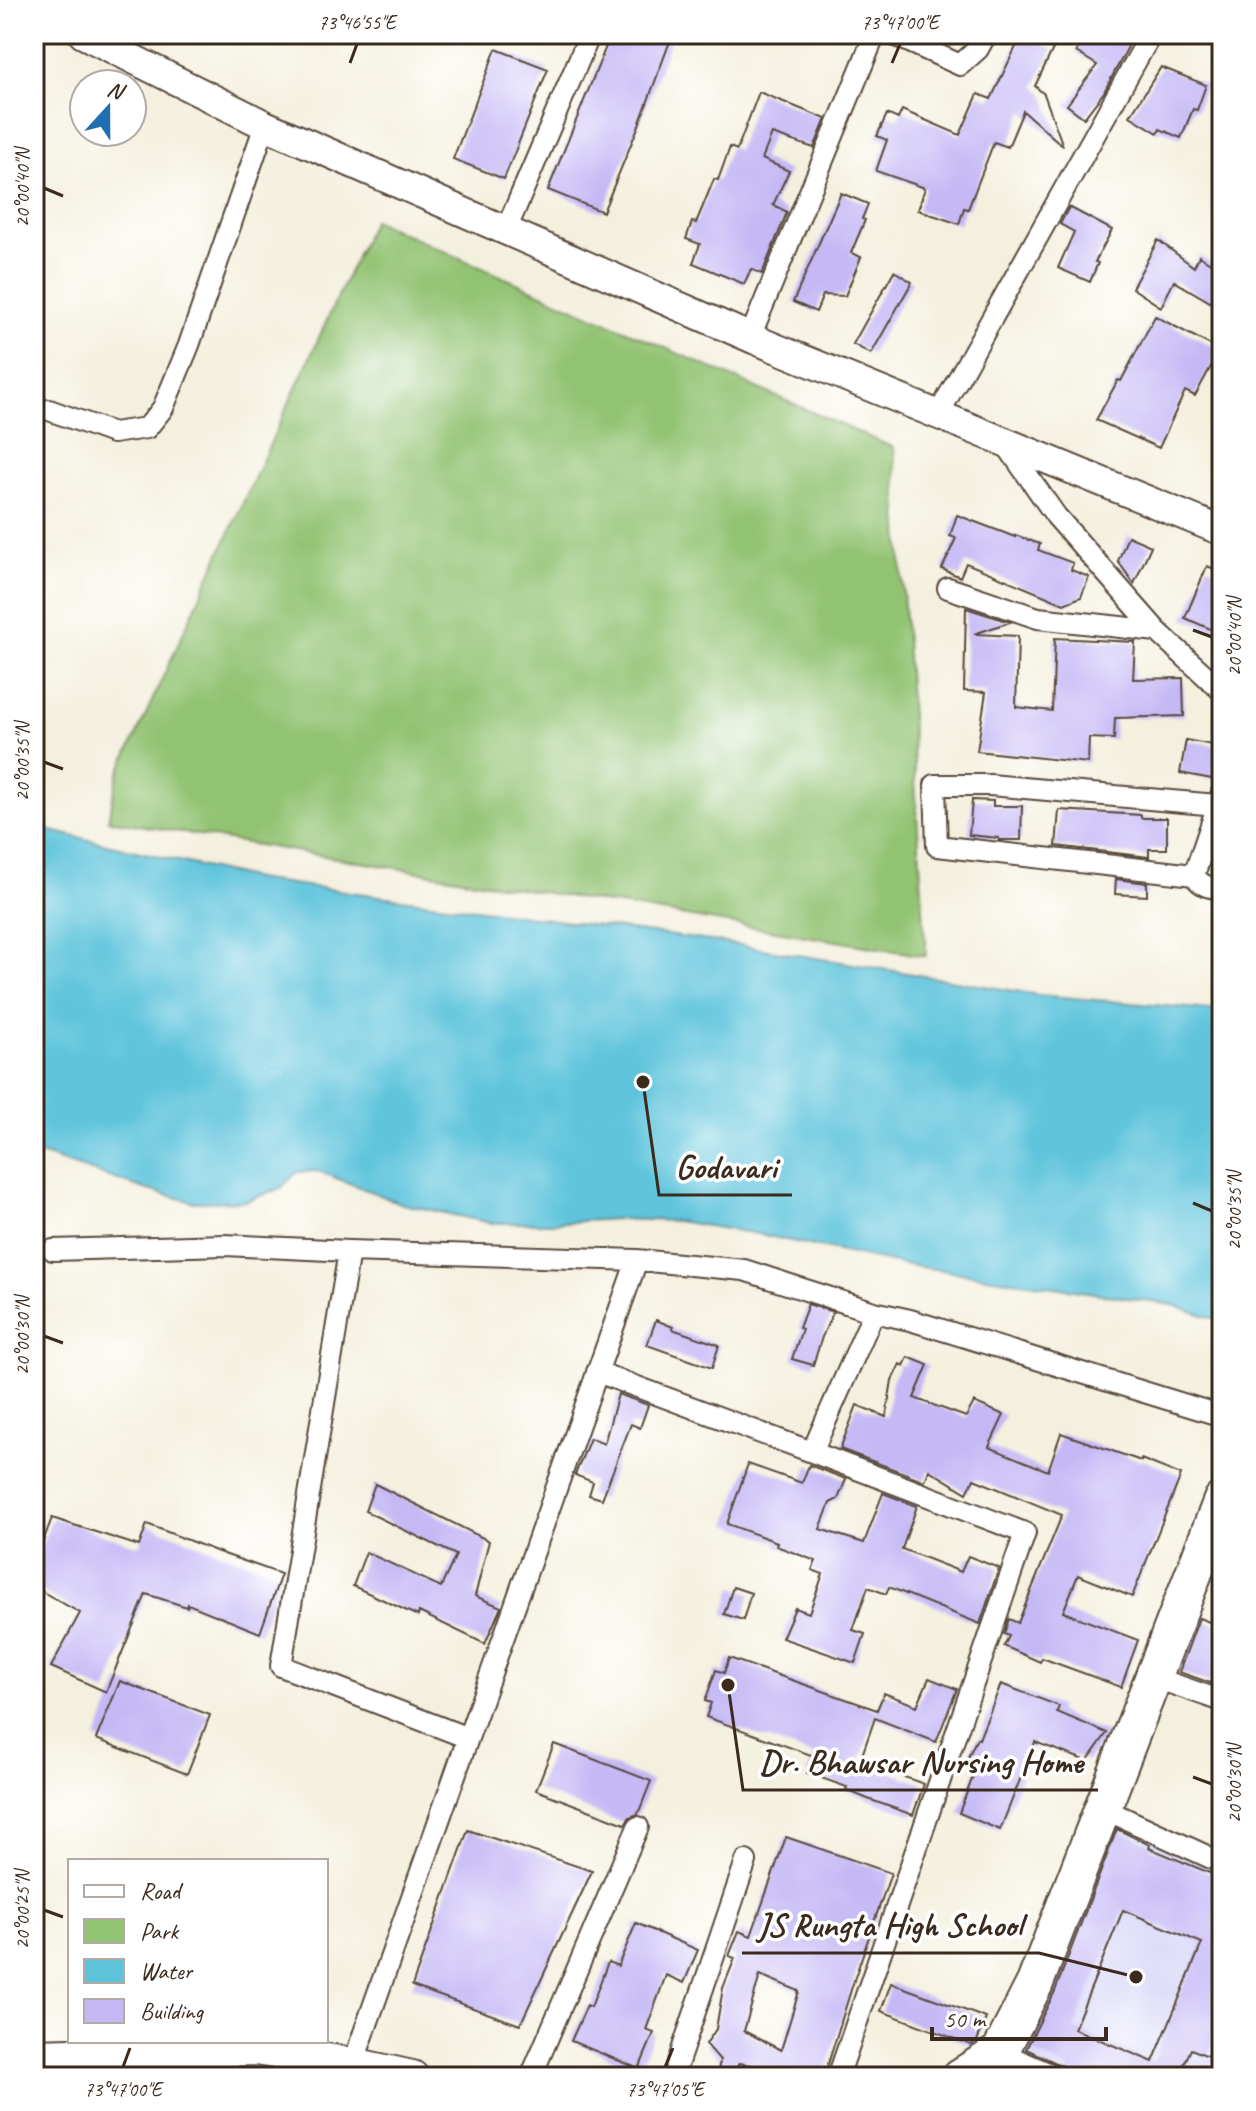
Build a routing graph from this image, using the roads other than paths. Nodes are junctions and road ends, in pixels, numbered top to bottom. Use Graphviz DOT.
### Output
graph roads {
  1 [pos="83,34"];
  2 [pos="590,34"];
  3 [pos="875,34"];
  4 [pos="892,34"];
  5 [pos="986,34"];
  6 [pos="1151,34"];
  7 [pos="265,125"];
  8 [pos="506,230"];
  9 [pos="750,337"];
  10 [pos="49,410"];
  11 [pos="938,415"];
  12 [pos="1005,443"];
  13 [pos="1222,531"];
  14 [pos="948,588"];
  15 [pos="1157,631"];
  16 [pos="1222,691"];
  17 [pos="1220,799"];
  18 [pos="1194,875"];
  19 [pos="1222,888"];
  20 [pos="53,1250"];
  21 [pos="349,1251"];
  22 [pos="637,1260"];
  23 [pos="874,1312"];
  24 [pos="597,1372"];
  25 [pos="1222,1416"];
  26 [pos="812,1452"];
  27 [pos="1222,1500"];
  28 [pos="1153,1677"];
  29 [pos="1222,1701"];
  30 [pos="468,1738"];
  31 [pos="1102,1808"];
  32 [pos="638,1827"];
  33 [pos="746,1861"];
  34 [pos="1222,1863"];
  35 [pos="1000,2052"];
  36 [pos="35,2058"];
  37 [pos="351,2070"];
  38 [pos="412,2077"];
  39 [pos="531,2077"];
  40 [pos="673,2077"];
  41 [pos="838,2077"];
  42 [pos="960,2077"];
  43 [pos="1057,2077"];
  1 -- 7 [label="main road"];
  2 -- 8 [label="street"];
  3 -- 9 [label="street"];
  4 -- 5 [label="street"];
  6 -- 11 [label="street"];
  7 -- 8 [label="main road"];
  7 -- 10 [label="street"];
  8 -- 9 [label="main road"];
  9 -- 11 [label="main road"];
  11 -- 12 [label="main road"];
  12 -- 13 [label="main road"];
  12 -- 15 [label="street"];
  14 -- 15 [label="street"];
  15 -- 16 [label="street"];
  17 -- 18 [label="street"];
  17 -- 18 [label="street"];
  18 -- 19 [label="street"];
  20 -- 21 [label="street"];
  21 -- 22 [label="street"];
  21 -- 30 [label="street"];
  22 -- 23 [label="street"];
  22 -- 24 [label="street"];
  23 -- 25 [label="street"];
  23 -- 26 [label="street"];
  24 -- 26 [label="street"];
  24 -- 30 [label="street"];
  26 -- 41 [label="street"];
  27 -- 28 [label="highway"];
  28 -- 29 [label="street"];
  28 -- 31 [label="highway"];
  30 -- 37 [label="street"];
  31 -- 34 [label="street"];
  31 -- 35 [label="highway"];
  32 -- 39 [label="street"];
  33 -- 40 [label="street"];
  35 -- 42 [label="highway"];
  35 -- 43 [label="street"];
  36 -- 37 [label="main road"];
  37 -- 38 [label="main road"];
}
